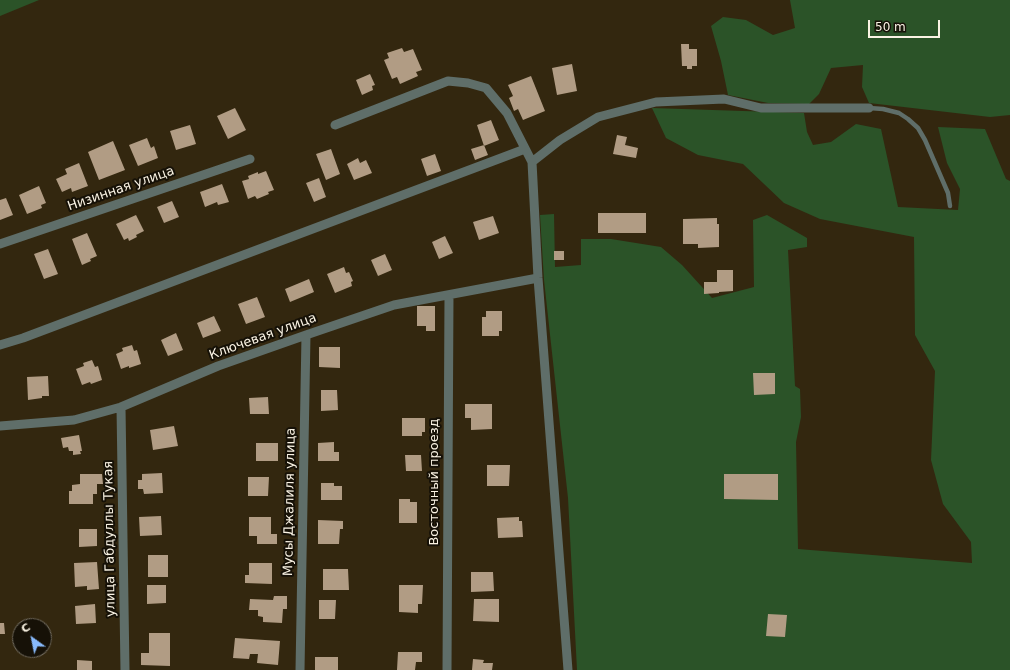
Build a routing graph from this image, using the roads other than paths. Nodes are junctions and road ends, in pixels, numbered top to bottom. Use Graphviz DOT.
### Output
graph roads {
  1 [pos="868,108"];
  2 [pos="335,125"];
  3 [pos="525,149"];
  4 [pos="250,159"];
  5 [pos="532,162"];
  6 [pos="950,206"];
  7 [pos="0,244"];
  8 [pos="538,278"];
  9 [pos="449,295"];
  10 [pos="306,335"];
  11 [pos="0,345"];
  12 [pos="121,407"];
  13 [pos="0,426"];
  14 [pos="125,670"];
  15 [pos="300,670"];
  16 [pos="447,670"];
  17 [pos="568,670"];
  1 -- 5 [label="street"];
  1 -- 6 [label="lane"];
  2 -- 3 [label="street"];
  3 -- 5 [label="street"];
  3 -- 11 [label="street"];
  4 -- 7 [label="street, Низинная улица"];
  5 -- 8 [label="street"];
  8 -- 9 [label="street, Ключевая улица"];
  8 -- 17 [label="street"];
  9 -- 10 [label="street, Ключевая улица"];
  9 -- 16 [label="street, Восточный проезд"];
  10 -- 12 [label="street, Ключевая улица"];
  10 -- 15 [label="street, Мусы Джалиля улица"];
  12 -- 13 [label="street, Ключевая улица"];
  12 -- 14 [label="street, улица Габдуллы Тукая"];
}
